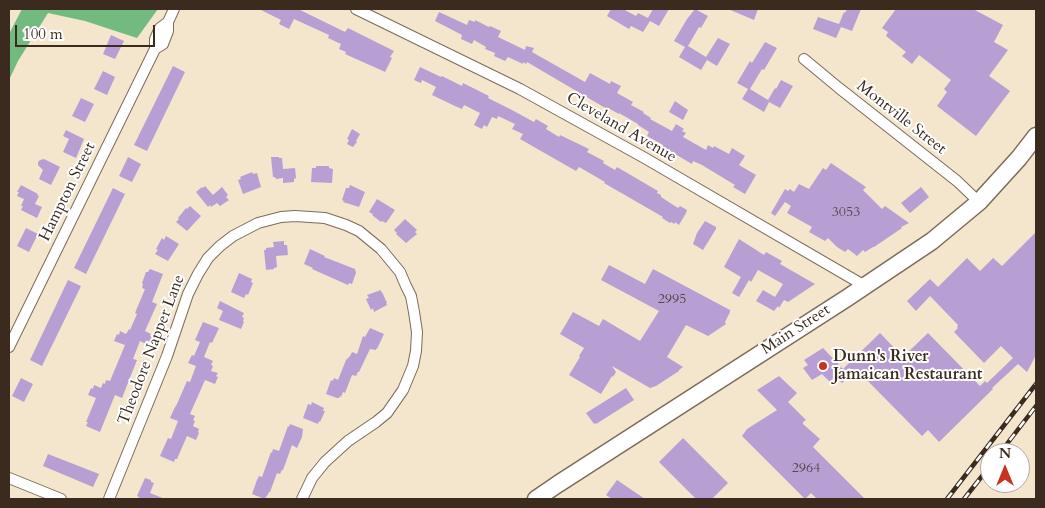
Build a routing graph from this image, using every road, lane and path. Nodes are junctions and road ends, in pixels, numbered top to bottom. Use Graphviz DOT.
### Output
graph roads {
  1 [pos="174,9"];
  2 [pos="356,9"];
  3 [pos="804,59"];
  4 [pos="1036,136"];
  5 [pos="979,202"];
  6 [pos="866,286"];
  7 [pos="9,347"];
  8 [pos="9,478"];
  9 [pos="61,499"];
  10 [pos="109,499"];
  11 [pos="302,499"];
  12 [pos="536,499"];
  1 -- 7 [label="street, Hampton Street"];
  2 -- 6 [label="street, Cleveland Avenue"];
  3 -- 5 [label="street, Montville Street"];
  4 -- 5 [label="main road, Main Street"];
  5 -- 6 [label="main road, Main Street"];
  6 -- 12 [label="main road, Main Street"];
  8 -- 9 [label="street"];
  10 -- 11 [label="street, Theodore Napper Lane"];
}
